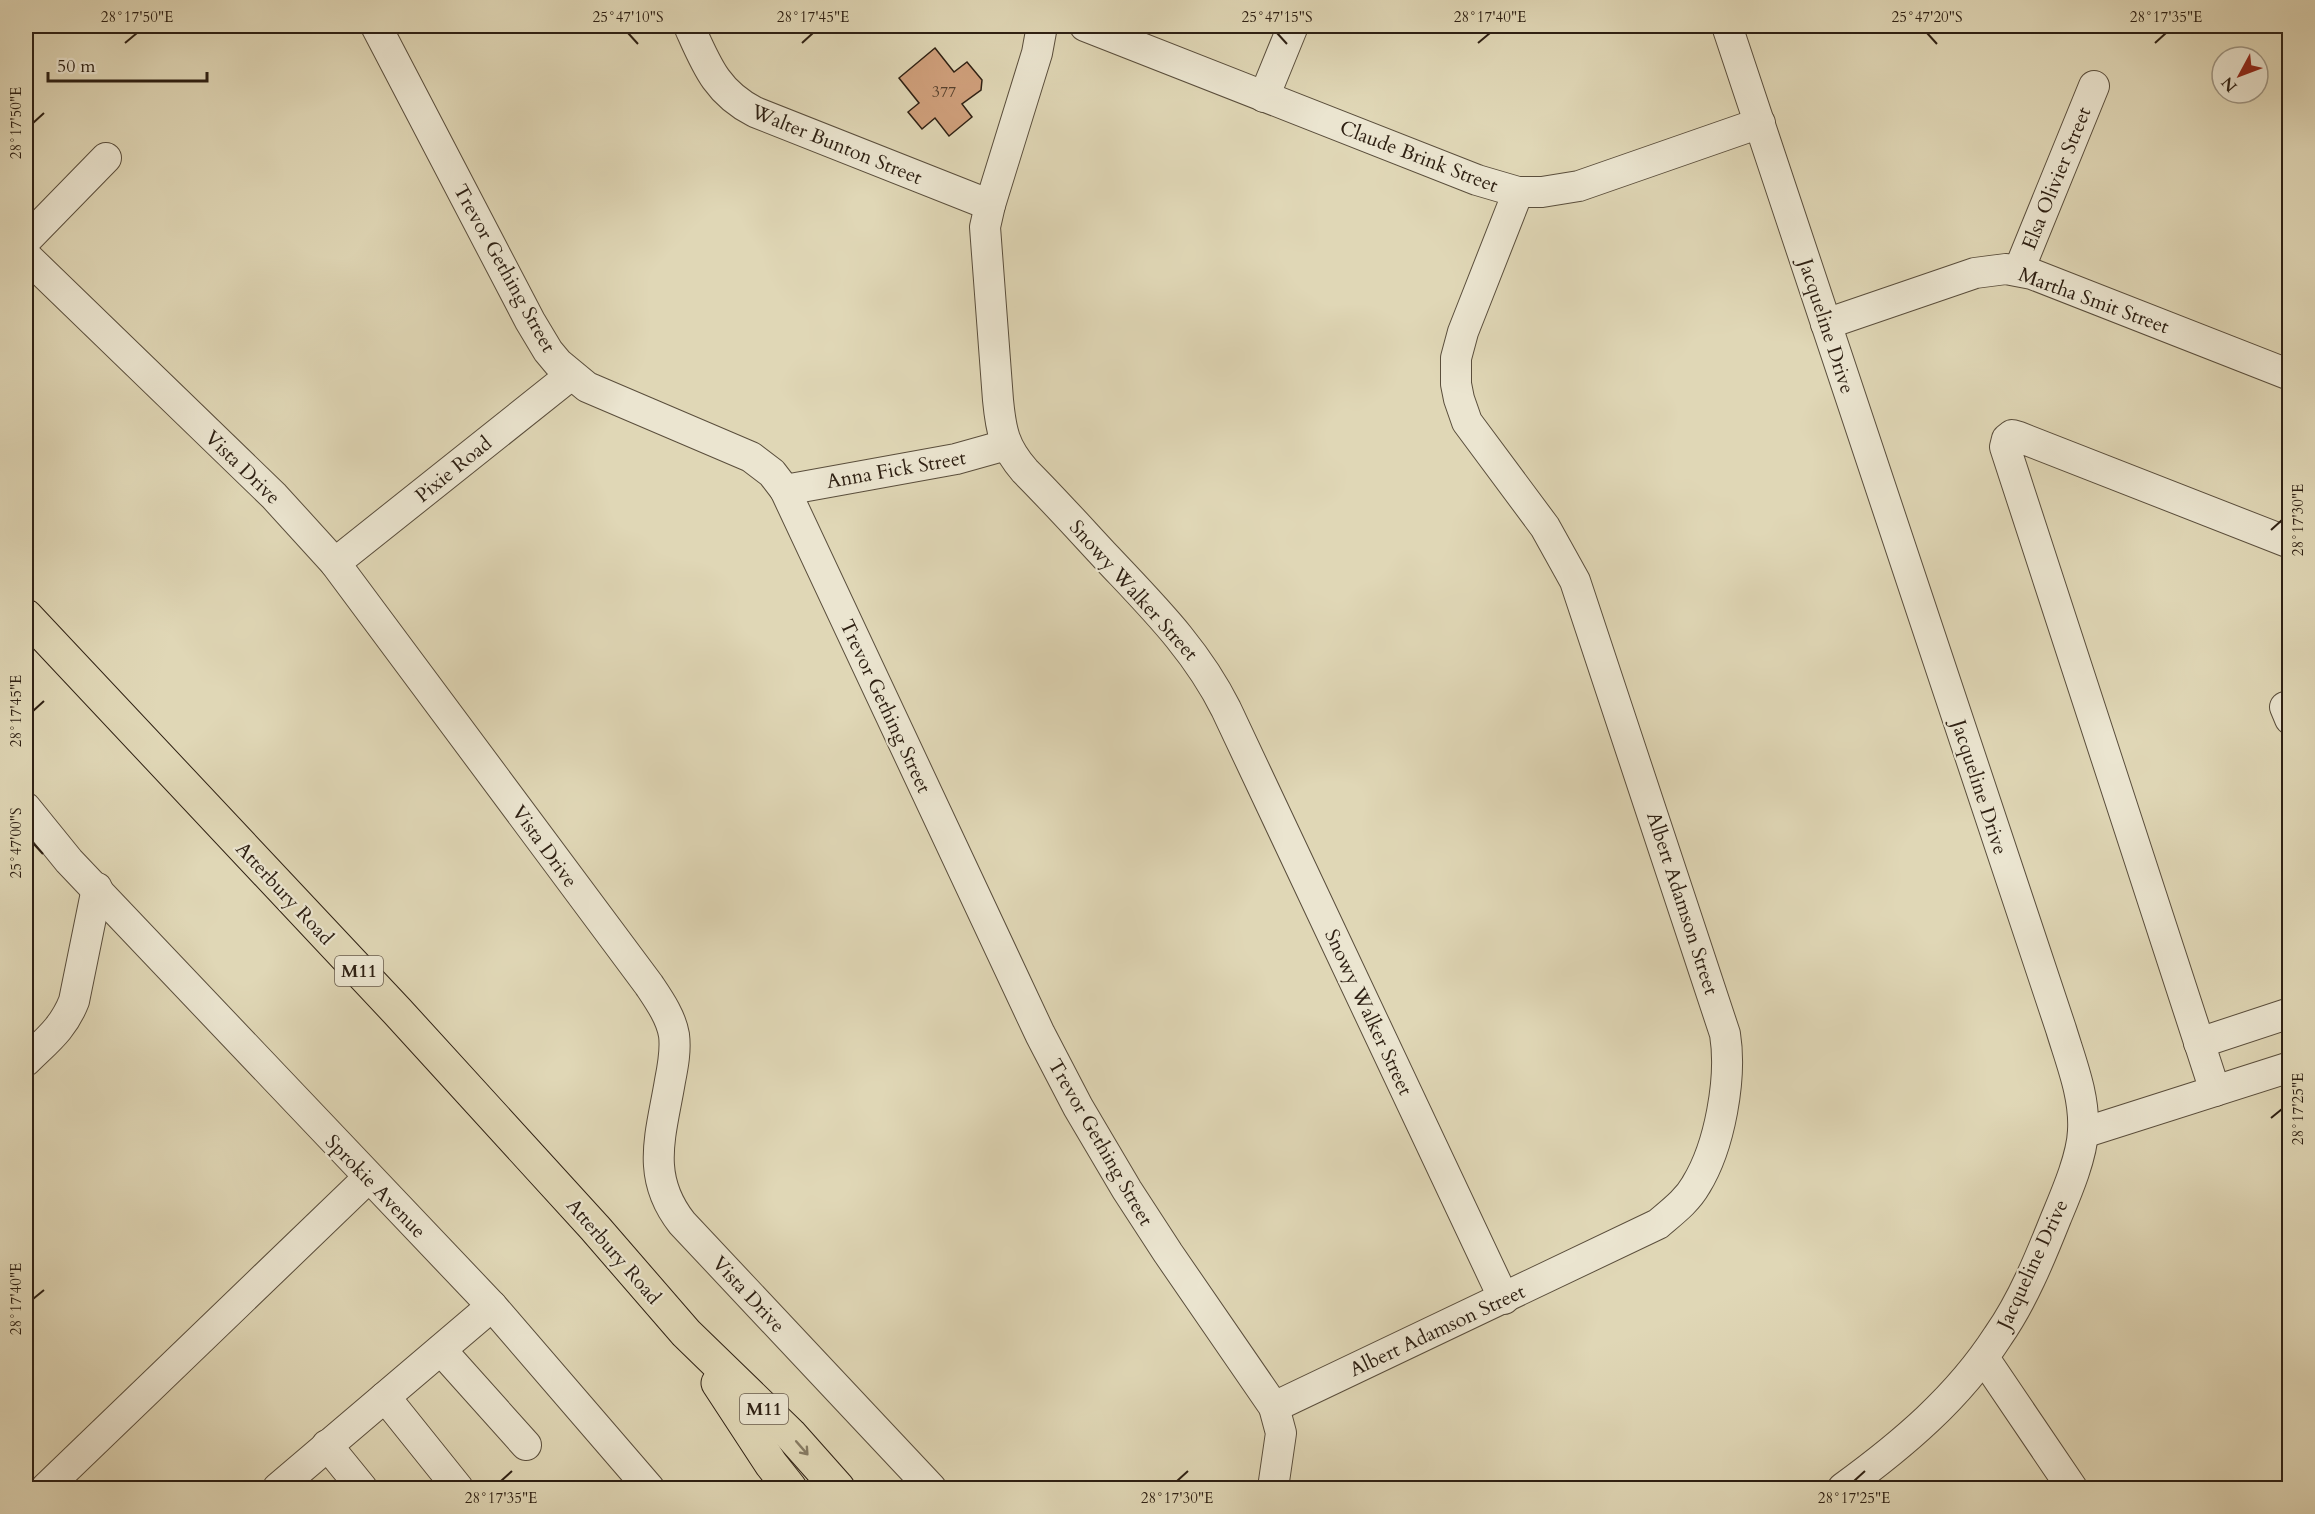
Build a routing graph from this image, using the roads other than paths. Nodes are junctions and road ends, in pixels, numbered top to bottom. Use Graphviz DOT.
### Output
graph roads {
  1 [pos="376,26"];
  2 [pos="689,26"];
  3 [pos="1042,26"];
  4 [pos="1085,26"];
  5 [pos="1293,26"];
  6 [pos="1727,26"];
  7 [pos="2094,86"];
  8 [pos="1264,97"];
  9 [pos="1760,123"];
  10 [pos="106,158"];
  11 [pos="1518,192"];
  12 [pos="990,205"];
  13 [pos="26,240"];
  14 [pos="26,256"];
  15 [pos="2019,270"];
  16 [pos="1826,324"];
  17 [pos="570,375"];
  18 [pos="2289,375"];
  19 [pos="1006,445"];
  20 [pos="785,490"];
  21 [pos="2289,543"];
  22 [pos="335,563"];
  23 [pos="26,616"];
  24 [pos="31,826"];
  25 [pos="97,888"];
  26 [pos="2289,1012"];
  27 [pos="2199,1043"];
  28 [pos="26,1061"];
  29 [pos="2289,1067"];
  30 [pos="2215,1091"];
  31 [pos="2083,1133"];
  32 [pos="368,1178"];
  33 [pos="1504,1299"];
  34 [pos="492,1306"];
  35 [pos="686,1333"];
  36 [pos="441,1350"];
  37 [pos="1984,1358"];
  38 [pos="385,1397"];
  39 [pos="1274,1407"];
  40 [pos="327,1445"];
  41 [pos="526,1445"];
  42 [pos="46,1488"];
  43 [pos="278,1488"];
  44 [pos="362,1488"];
  45 [pos="458,1488"];
  46 [pos="650,1488"];
  47 [pos="790,1488"];
  48 [pos="838,1488"];
  49 [pos="931,1488"];
  50 [pos="1273,1488"];
  51 [pos="1843,1488"];
  52 [pos="2072,1488"];
  1 -- 17 [label="street, Trevor Gething Street"];
  2 -- 12 [label="street, Walter Bunton Street"];
  3 -- 12 [label="street, Snowy Walker Street"];
  4 -- 8 [label="street, Claude Brink Street"];
  5 -- 8 [label="street"];
  6 -- 9 [label="street, Jacqueline Drive"];
  7 -- 15 [label="street, Elsa Olivier Street"];
  8 -- 11 [label="street, Claude Brink Street"];
  9 -- 11 [label="street, Claude Brink Street"];
  9 -- 16 [label="street, Jacqueline Drive"];
  10 -- 13 [label="street"];
  11 -- 33 [label="street, Albert Adamson Street"];
  12 -- 19 [label="street, Snowy Walker Street"];
  14 -- 22 [label="street, Vista Drive"];
  15 -- 16 [label="street, Martha Smit Street"];
  15 -- 18 [label="street, Martha Smit Street"];
  16 -- 31 [label="street, Jacqueline Drive"];
  17 -- 20 [label="street, Trevor Gething Street"];
  17 -- 22 [label="street, Pixie Road"];
  19 -- 20 [label="street, Anna Fick Street"];
  19 -- 33 [label="street, Snowy Walker Street"];
  20 -- 39 [label="street, Trevor Gething Street"];
  21 -- 27 [label="street"];
  22 -- 49 [label="street, Vista Drive"];
  23 -- 35 [label="main road, Atterbury Road / M11"];
  24 -- 25 [label="street, Sprokie Avenue"];
  25 -- 28 [label="street"];
  25 -- 32 [label="street, Sprokie Avenue"];
  26 -- 27 [label="street"];
  27 -- 30 [label="street"];
  29 -- 30 [label="street"];
  30 -- 31 [label="street"];
  31 -- 37 [label="street, Jacqueline Drive"];
  32 -- 34 [label="street, Sprokie Avenue"];
  32 -- 42 [label="street"];
  33 -- 39 [label="street, Albert Adamson Street"];
  34 -- 36 [label="street"];
  34 -- 46 [label="street, Sprokie Avenue"];
  35 -- 47 [label="main road, Atterbury Road / M11"];
  35 -- 48 [label="main road, Atterbury Road / M11, one-way"];
  36 -- 38 [label="street"];
  36 -- 41 [label="street"];
  37 -- 51 [label="street, Jacqueline Drive"];
  37 -- 52 [label="street"];
  38 -- 40 [label="street"];
  38 -- 45 [label="street"];
  39 -- 50 [label="street, Trevor Gething Street"];
  40 -- 43 [label="street"];
  40 -- 44 [label="street"];
}
